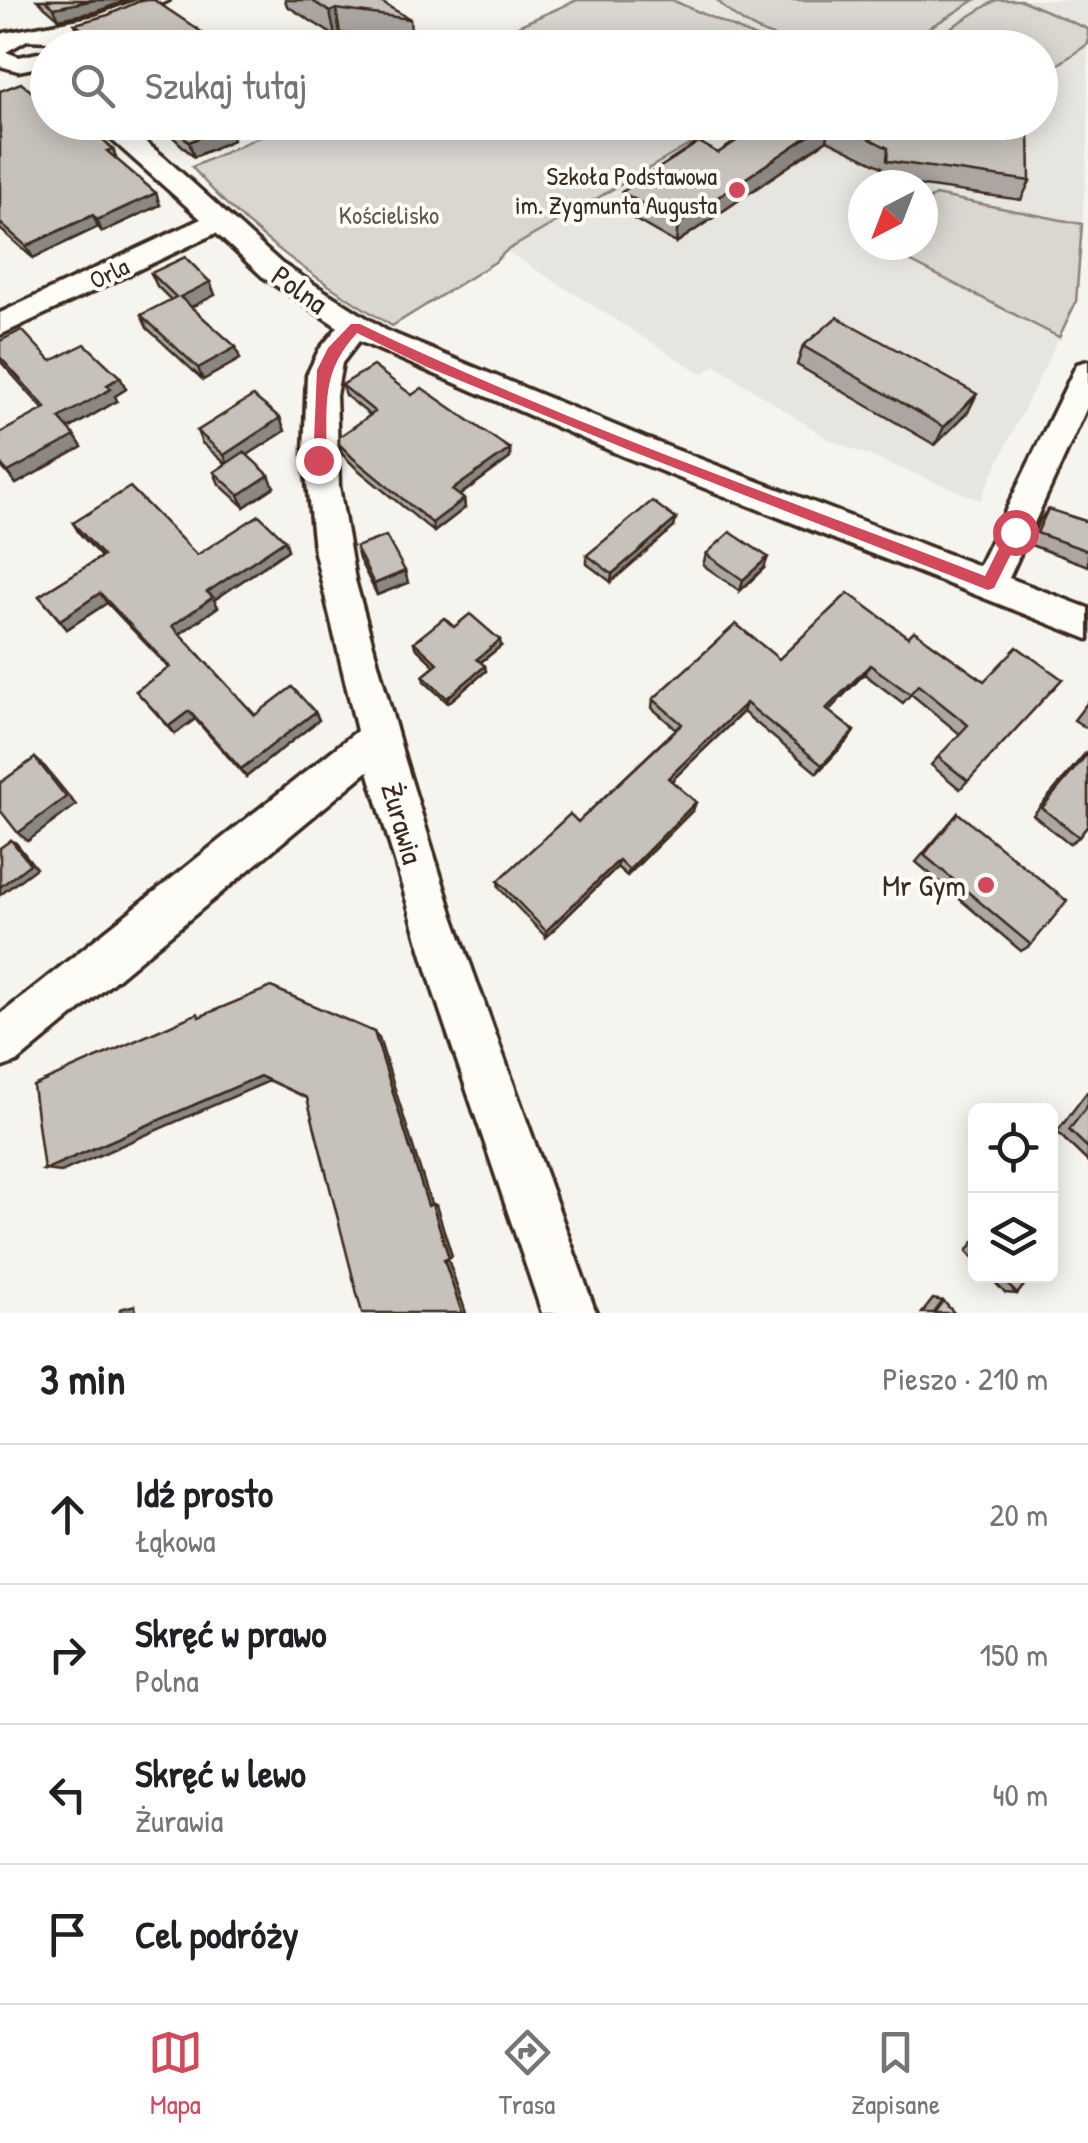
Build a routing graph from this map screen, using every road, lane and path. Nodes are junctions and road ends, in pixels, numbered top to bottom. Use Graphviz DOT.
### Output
graph roads {
  1 [pos="158,0"];
  2 [pos="0,16"];
  3 [pos="76,30"];
  4 [pos="24,49"];
  5 [pos="126,140"];
  6 [pos="217,222"];
  7 [pos="0,325"];
  8 [pos="356,327"];
  9 [pos="1088,372"];
  10 [pos="988,584"];
  11 [pos="1088,624"];
  12 [pos="378,738"];
  13 [pos="0,1045"];
  14 [pos="569,1313"];
  1 -- 3 [label="street"];
  2 -- 4 [label="street"];
  5 -- 6 [label="street, Polna"];
  6 -- 7 [label="street, Orla"];
  6 -- 8 [label="street, Polna"];
  8 -- 10 [label="street, Polna"];
  8 -- 12 [label="street, Żurawia"];
  9 -- 10 [label="street"];
  10 -- 11 [label="street, Polna"];
  12 -- 13 [label="street"];
  12 -- 14 [label="street, Żurawia"];
}
